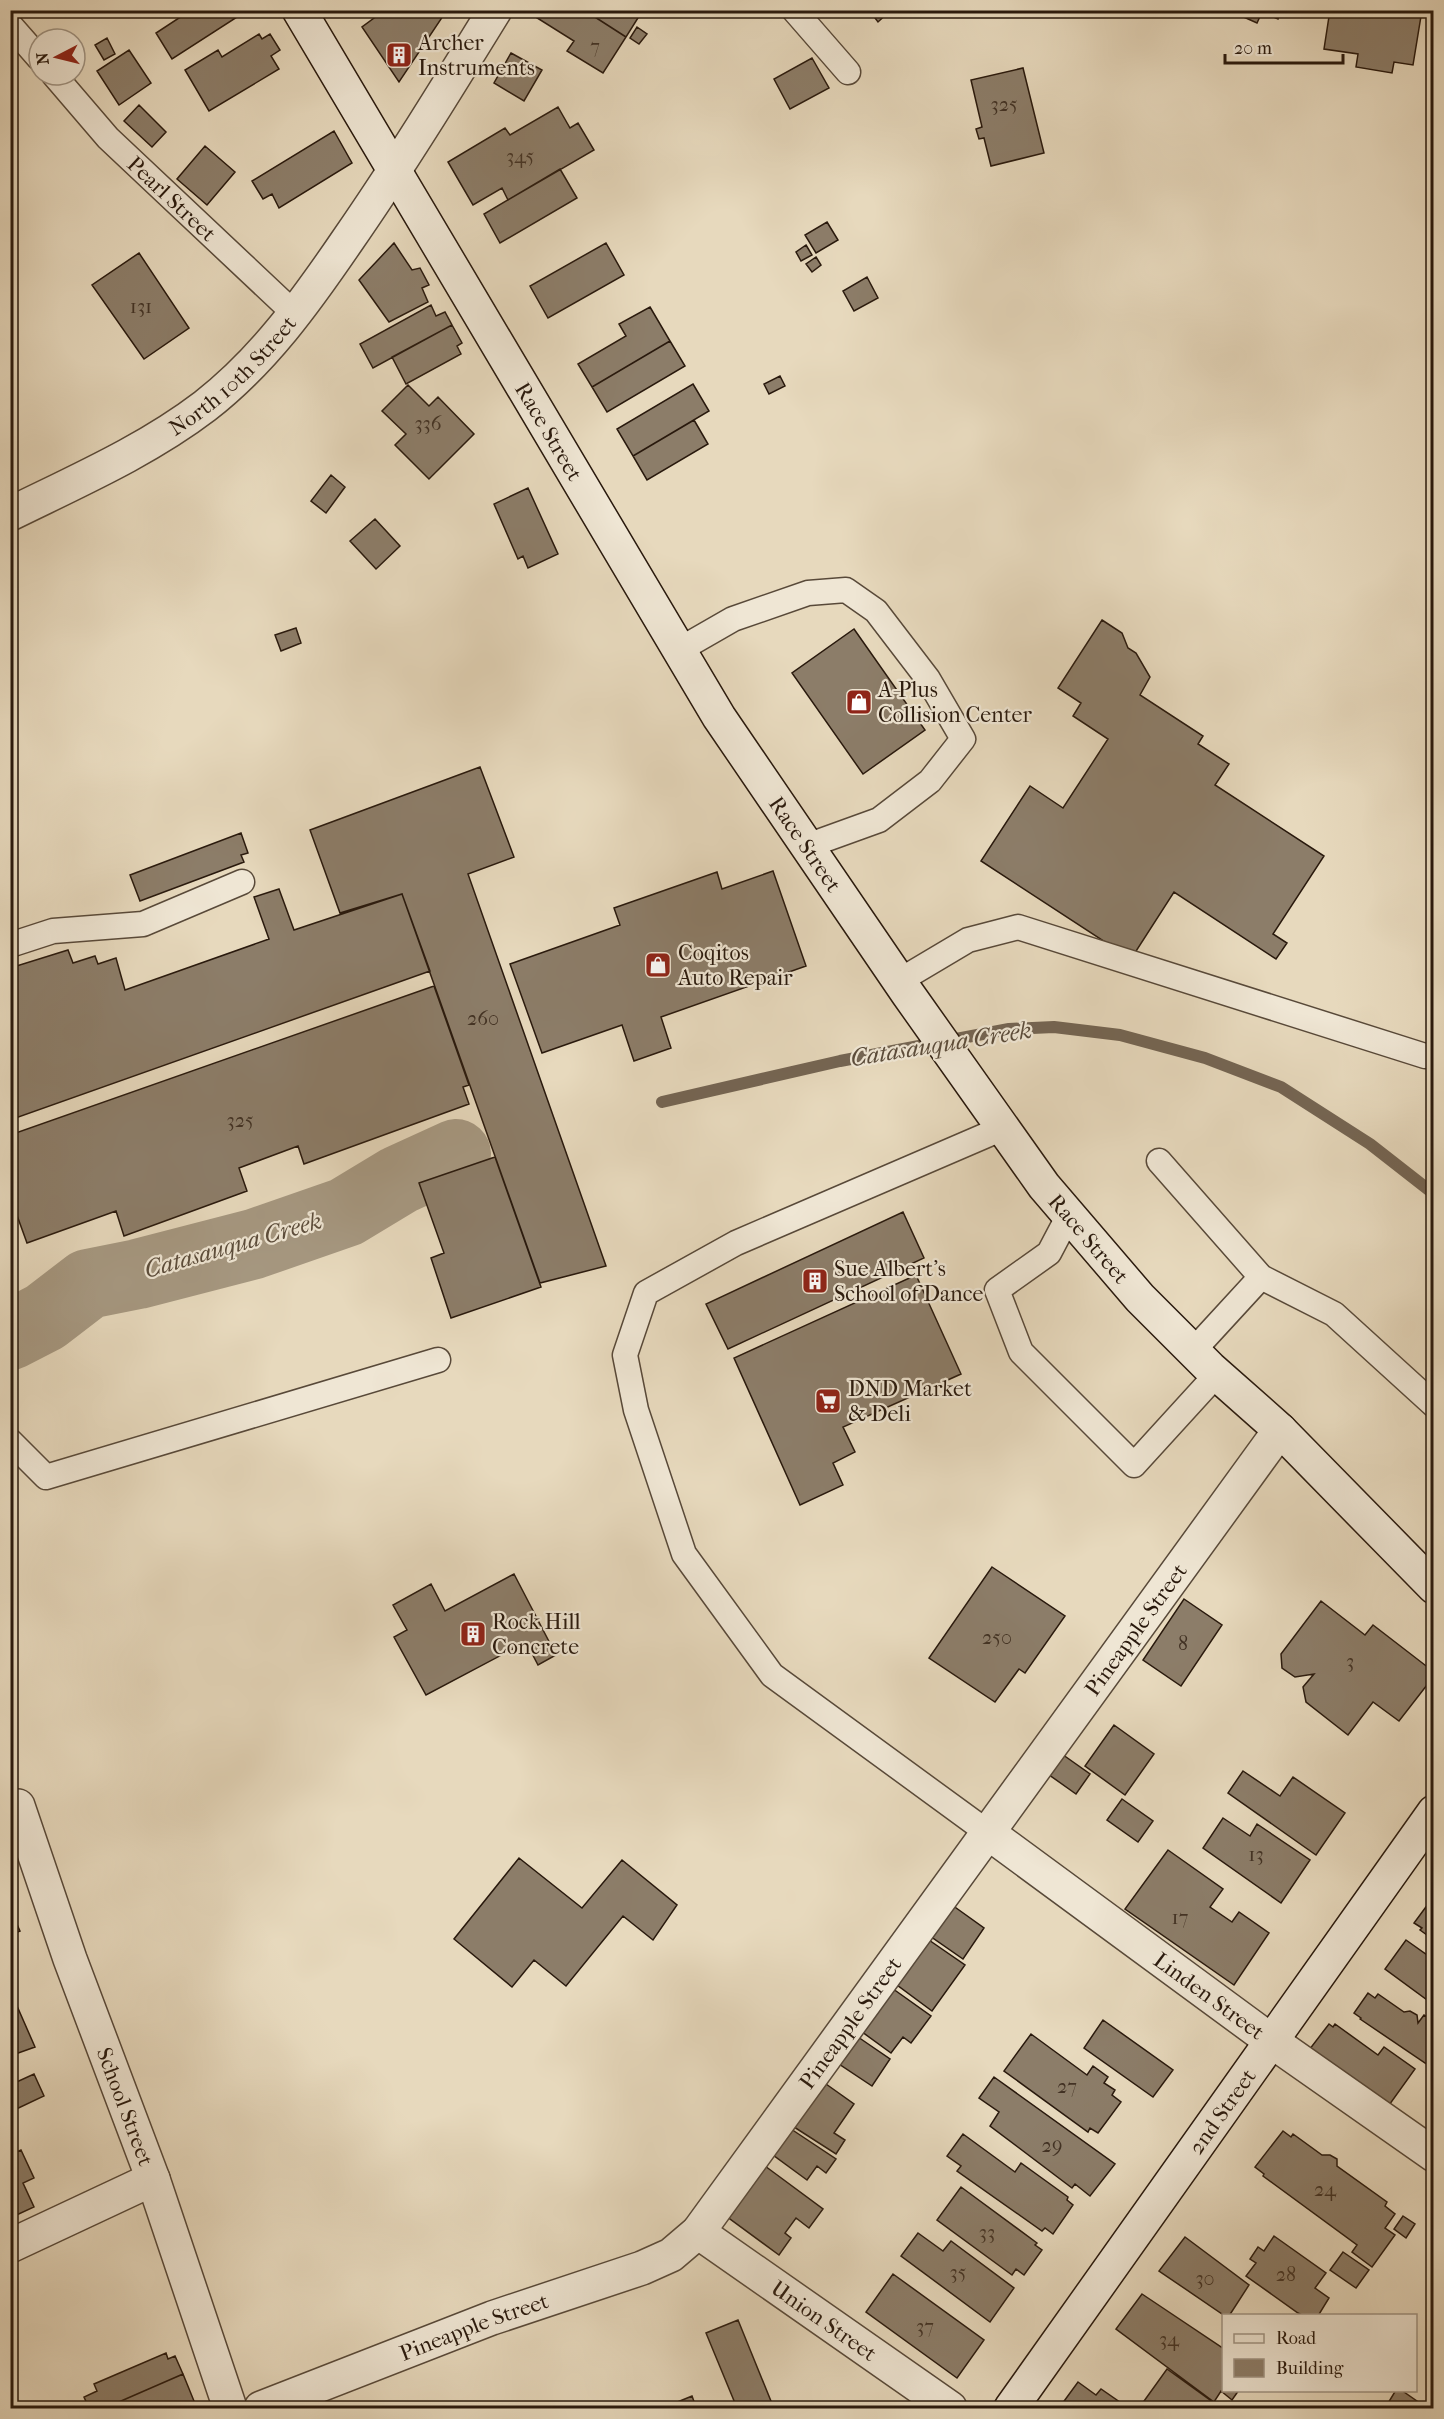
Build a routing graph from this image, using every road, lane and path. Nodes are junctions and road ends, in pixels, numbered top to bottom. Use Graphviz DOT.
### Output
graph roads {
  1 [pos="299,10"];
  2 [pos="495,10"];
  3 [pos="794,10"];
  4 [pos="10,25"];
  5 [pos="27,44"];
  6 [pos="849,72"];
  7 [pos="64,87"];
  8 [pos="396,171"];
  9 [pos="296,315"];
  10 [pos="10,514"];
  11 [pos="679,650"];
  12 [pos="807,846"];
  13 [pos="242,882"];
  14 [pos="10,945"];
  15 [pos="903,988"];
  16 [pos="1425,1056"];
  17 [pos="1003,1128"];
  18 [pos="1159,1161"];
  19 [pos="1069,1215"];
  20 [pos="1261,1277"];
  21 [pos="1193,1351"];
  22 [pos="438,1360"];
  23 [pos="1216,1374"];
  24 [pos="1434,1405"];
  25 [pos="1280,1431"];
  26 [pos="10,1441"];
  27 [pos="1434,1587"];
  28 [pos="14,1808"];
  29 [pos="1434,1812"];
  30 [pos="987,1832"];
  31 [pos="1270,2040"];
  32 [pos="1434,2155"];
  33 [pos="153,2179"];
  34 [pos="698,2232"];
  35 [pos="10,2246"];
  36 [pos="230,2409"];
  37 [pos="261,2409"];
  38 [pos="950,2409"];
  39 [pos="1011,2409"];
  1 -- 8 [label="street, Race Street"];
  2 -- 8 [label="street, North 10th Street"];
  3 -- 6 [label="lane"];
  4 -- 5 [label="lane"];
  7 -- 9 [label="lane, Pearl Street"];
  8 -- 9 [label="street, North 10th Street"];
  8 -- 11 [label="street, Race Street"];
  9 -- 10 [label="street, North 10th Street"];
  11 -- 12 [label="street, Race Street"];
  11 -- 12 [label="lane"];
  12 -- 15 [label="street, Race Street"];
  13 -- 14 [label="lane"];
  15 -- 16 [label="lane"];
  15 -- 17 [label="street, Race Street"];
  17 -- 19 [label="street, Race Street"];
  17 -- 30 [label="lane"];
  18 -- 20 [label="lane"];
  19 -- 21 [label="street, Race Street"];
  19 -- 23 [label="lane"];
  20 -- 21 [label="lane"];
  20 -- 24 [label="lane"];
  21 -- 23 [label="street, Race Street"];
  22 -- 26 [label="lane"];
  23 -- 25 [label="street, Race Street"];
  25 -- 27 [label="street, Race Street"];
  25 -- 30 [label="street, Pineapple Street"];
  28 -- 33 [label="street, School Street"];
  29 -- 31 [label="street, 2nd Street"];
  30 -- 31 [label="street, Linden Street"];
  30 -- 34 [label="street, Pineapple Street"];
  31 -- 32 [label="street, Linden Street"];
  31 -- 39 [label="street, 2nd Street"];
  33 -- 35 [label="street"];
  33 -- 36 [label="street, School Street"];
  34 -- 37 [label="street, Pineapple Street"];
  34 -- 38 [label="street, Union Street"];
}
